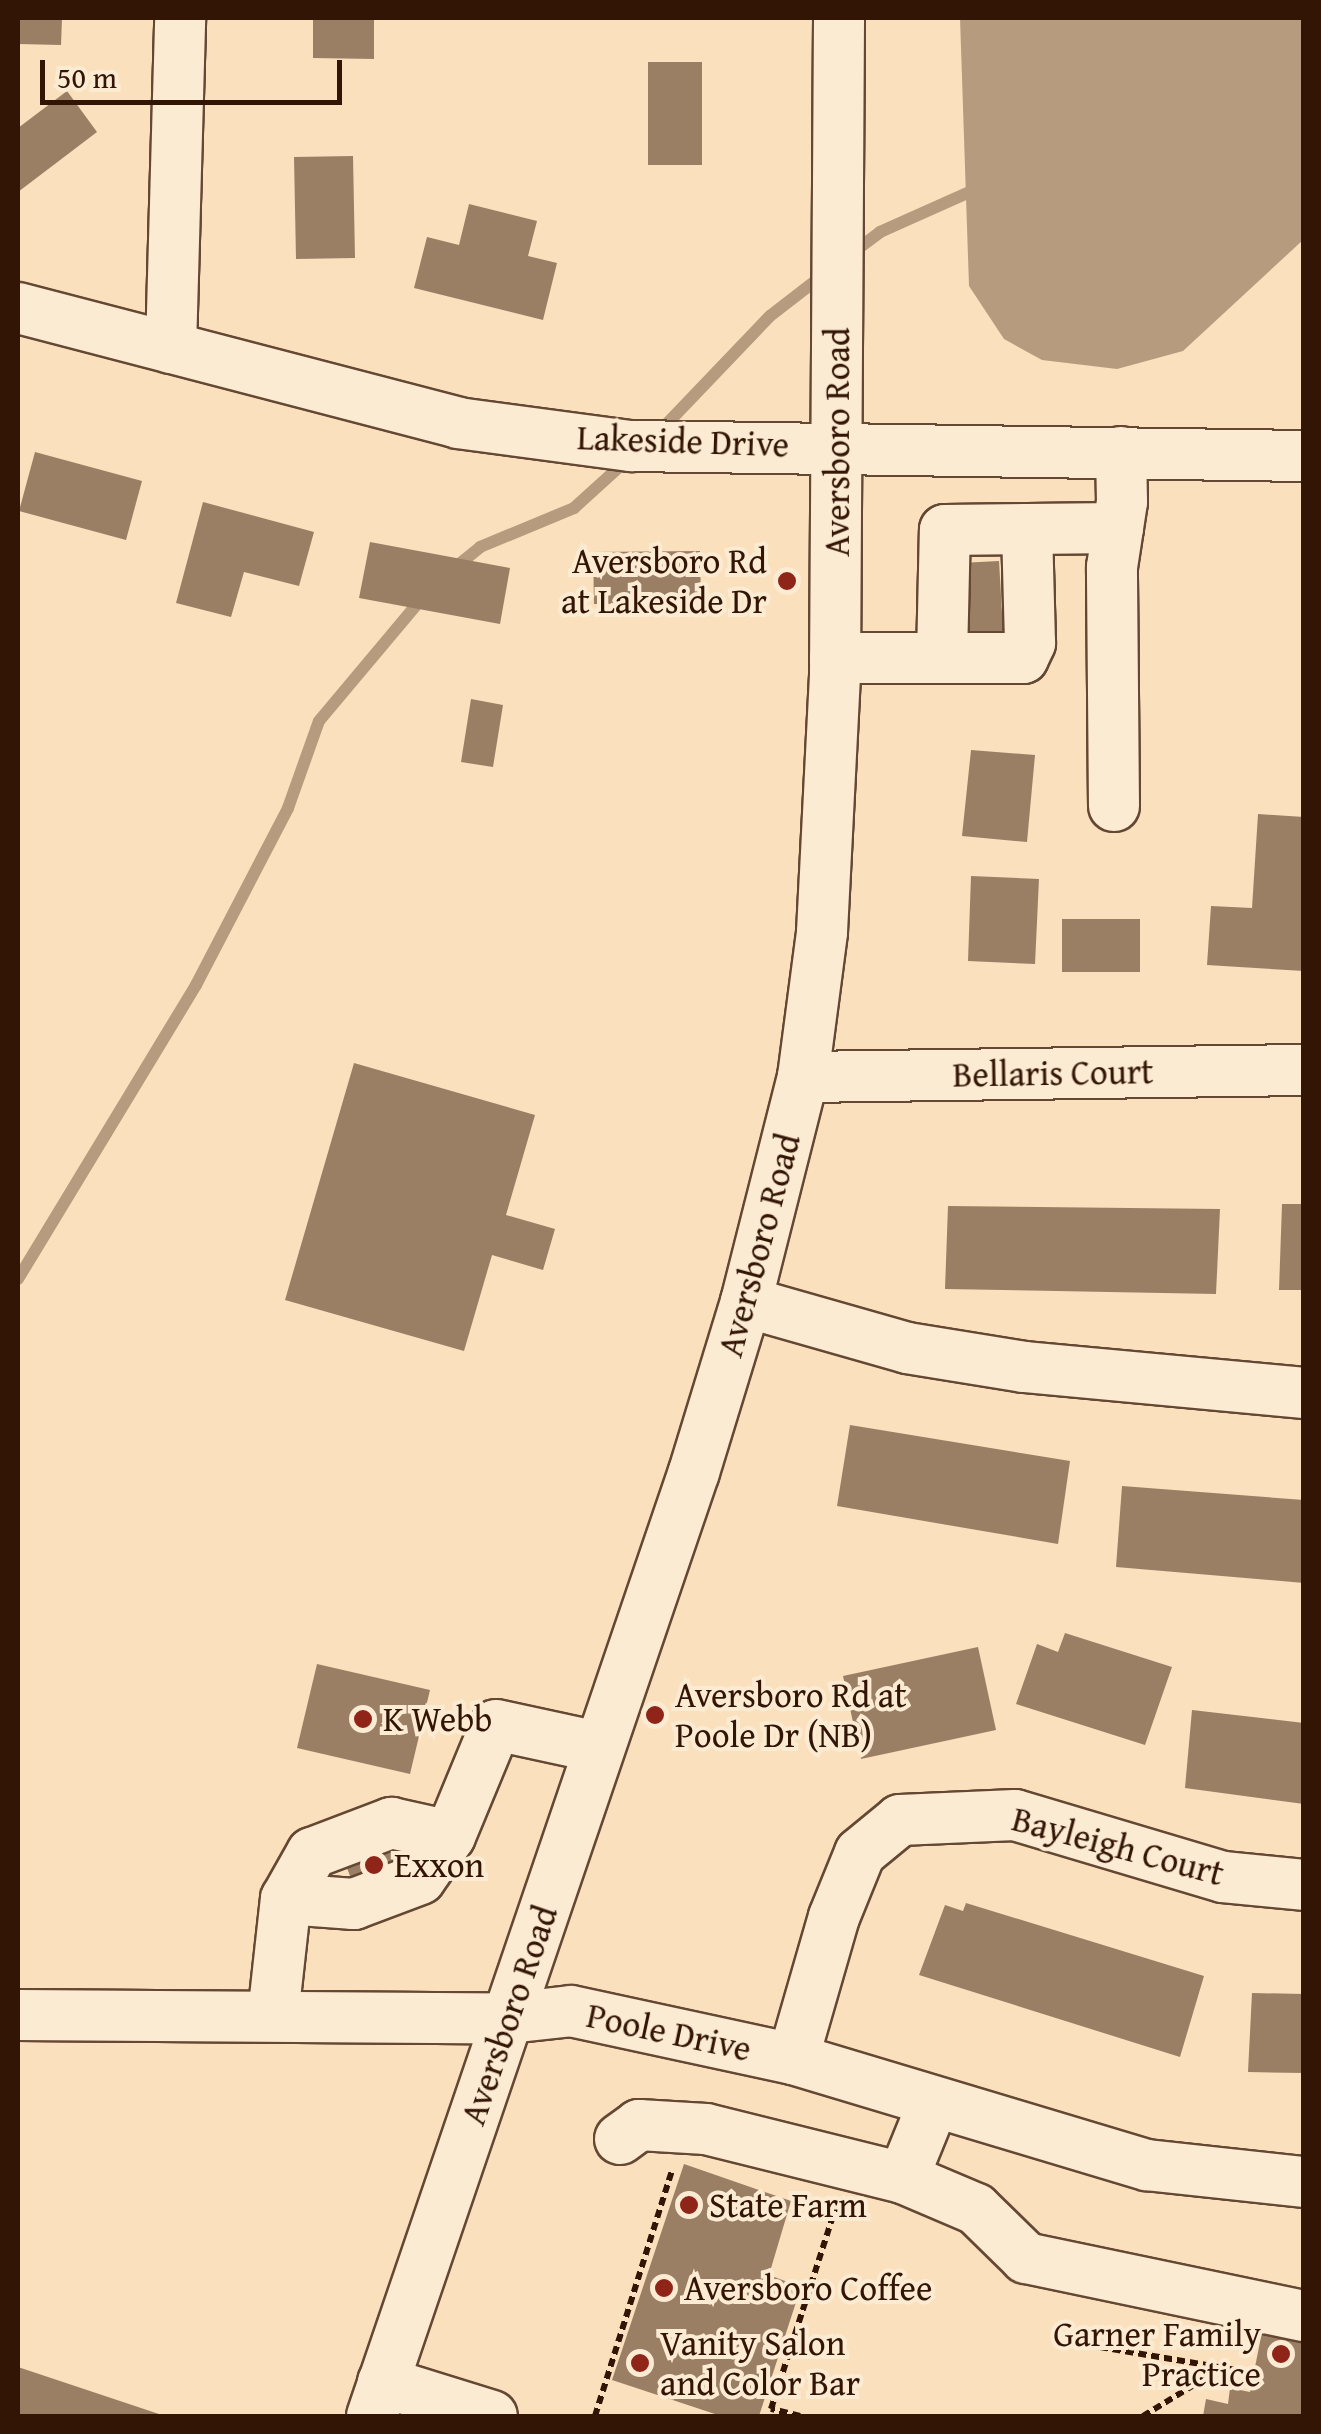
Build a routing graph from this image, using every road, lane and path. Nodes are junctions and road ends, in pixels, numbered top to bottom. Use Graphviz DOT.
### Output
graph roads {
  1 [pos="180,18"];
  2 [pos="839,18"];
  3 [pos="18,308"];
  4 [pos="170,348"];
  5 [pos="838,447"];
  6 [pos="1121,452"];
  7 [pos="1304,456"];
  8 [pos="1118,528"];
  9 [pos="1027,530"];
  10 [pos="835,658"];
  11 [pos="942,658"];
  12 [pos="1114,806"];
  13 [pos="1304,1070"];
  14 [pos="803,1077"];
  15 [pos="746,1302"];
  16 [pos="1304,1393"];
  17 [pos="598,1747"];
  18 [pos="1304,1885"];
  19 [pos="18,2015"];
  20 [pos="273,2016"];
  21 [pos="509,2018"];
  22 [pos="793,2059"];
  23 [pos="933,2104"];
  24 [pos="620,2139"];
  25 [pos="677,2154"];
  26 [pos="903,2178"];
  27 [pos="1304,2182"];
  28 [pos="820,2197"];
  29 [pos="1304,2316"];
  30 [pos="1100,2347"];
  31 [pos="1221,2368"];
  32 [pos="1254,2373"];
  33 [pos="378,2400"];
  34 [pos="492,2416"];
  35 [pos="594,2416"];
  36 [pos="800,2416"];
  37 [pos="1143,2416"];
  1 -- 4 [label="street"];
  2 -- 5 [label="street, Aversboro Road"];
  3 -- 4 [label="street, Lakeside Drive"];
  4 -- 5 [label="street, Lakeside Drive"];
  5 -- 6 [label="street, Lakeside Drive"];
  5 -- 10 [label="street, Aversboro Road"];
  6 -- 7 [label="street, Lakeside Drive"];
  6 -- 8 [label="street"];
  8 -- 9 [label="street"];
  8 -- 12 [label="street"];
  9 -- 11 [label="street"];
  9 -- 11 [label="street"];
  10 -- 11 [label="street"];
  10 -- 14 [label="street, Aversboro Road"];
  13 -- 14 [label="street, Bellaris Court"];
  14 -- 15 [label="street, Aversboro Road"];
  15 -- 16 [label="street"];
  15 -- 17 [label="street, Aversboro Road"];
  17 -- 20 [label="street"];
  17 -- 21 [label="street, Aversboro Road"];
  18 -- 22 [label="street, Bayleigh Court"];
  19 -- 20 [label="street, Poole Drive"];
  20 -- 21 [label="street, Poole Drive"];
  21 -- 22 [label="street, Poole Drive"];
  21 -- 33 [label="street, Aversboro Road"];
  22 -- 23 [label="street, Poole Drive"];
  23 -- 26 [label="street"];
  23 -- 27 [label="street, Poole Drive"];
  24 -- 26 [label="street"];
  25 -- 35 [label="path"];
  26 -- 29 [label="street"];
  28 -- 36 [label="path"];
  30 -- 31 [label="path"];
  31 -- 32 [label="path"];
  31 -- 37 [label="path"];
  33 -- 34 [label="street"];
}
